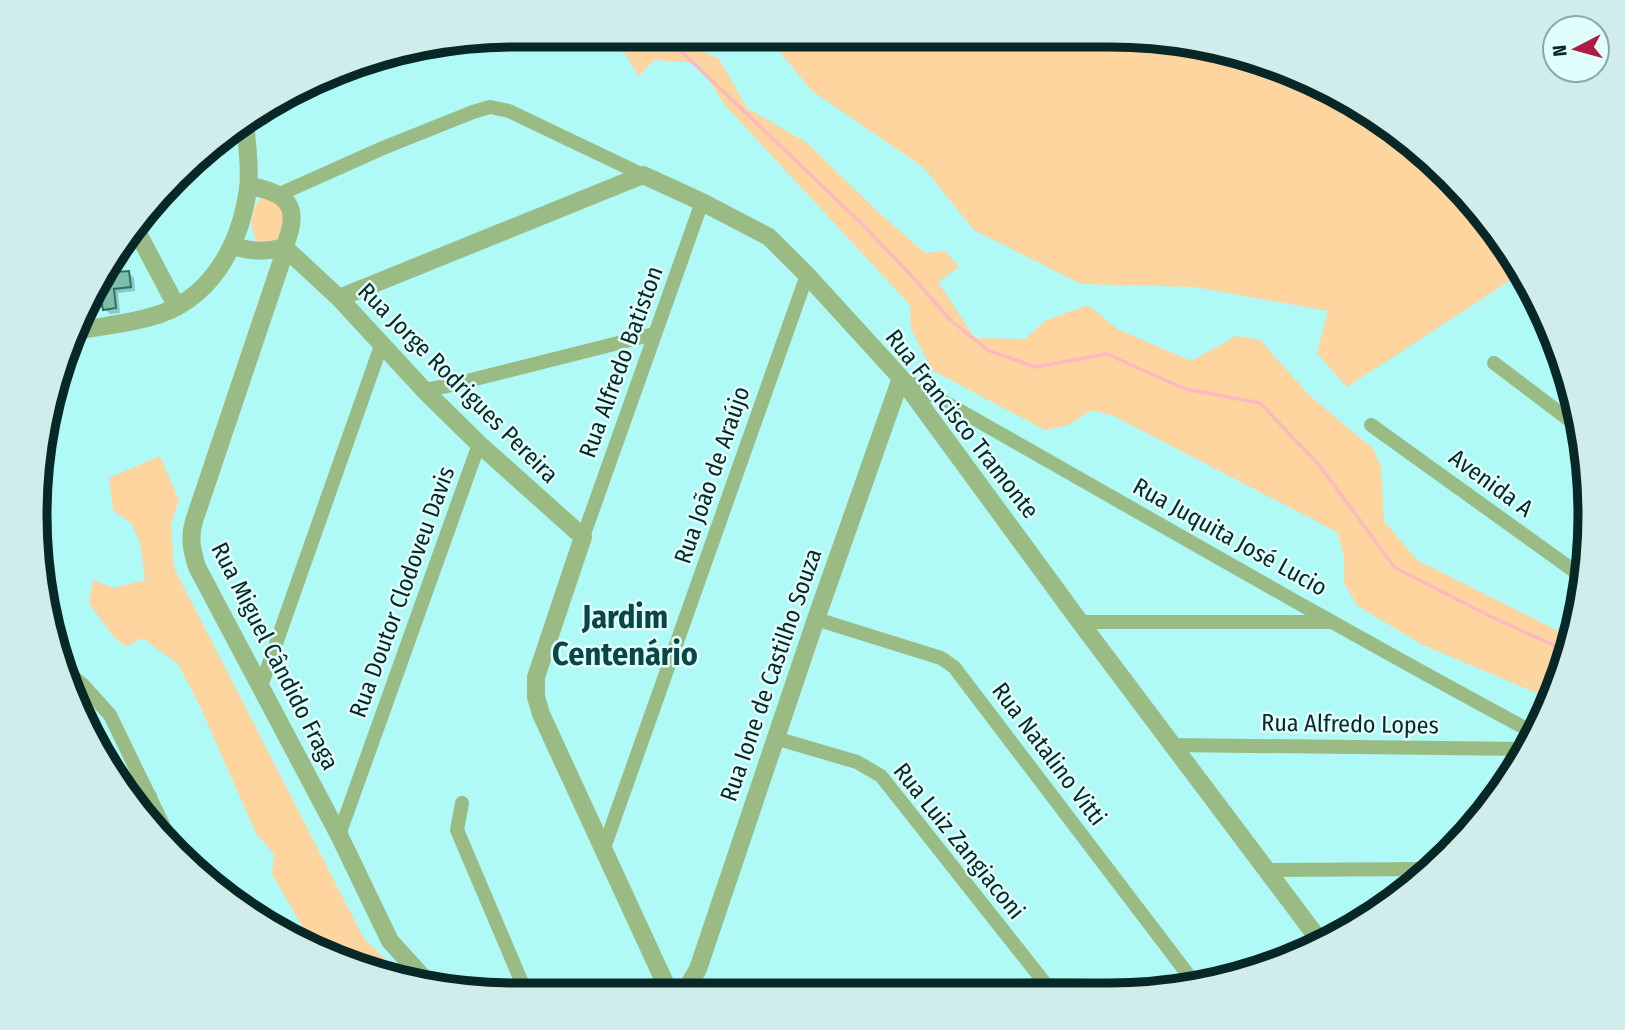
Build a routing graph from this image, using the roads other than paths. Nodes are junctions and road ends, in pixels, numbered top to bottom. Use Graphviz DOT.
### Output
graph roads {
  1 [pos="246,133"];
  2 [pos="643,175"];
  3 [pos="248,186"];
  4 [pos="280,194"];
  5 [pos="702,202"];
  6 [pos="139,236"];
  7 [pos="232,246"];
  8 [pos="285,248"];
  9 [pos="807,275"];
  10 [pos="339,298"];
  11 [pos="177,307"];
  12 [pos="86,329"];
  13 [pos="654,334"];
  14 [pos="382,343"];
  15 [pos="1494,363"];
  16 [pos="901,378"];
  17 [pos="424,390"];
  18 [pos="1568,420"];
  19 [pos="1371,425"];
  20 [pos="479,444"];
  21 [pos="583,537"];
  22 [pos="1574,571"];
  23 [pos="816,619"];
  24 [pos="1080,622"];
  25 [pos="1335,622"];
  26 [pos="78,681"];
  27 [pos="260,689"];
  28 [pos="1526,729"];
  29 [pos="775,738"];
  30 [pos="1172,745"];
  31 [pos="1515,749"];
  32 [pos="137,790"];
  33 [pos="150,796"];
  34 [pos="462,803"];
  35 [pos="162,822"];
  36 [pos="339,835"];
  37 [pos="604,848"];
  38 [pos="1415,869"];
  39 [pos="1268,870"];
  40 [pos="1316,935"];
  41 [pos="419,973"];
  42 [pos="1189,976"];
  43 [pos="523,983"];
  44 [pos="661,983"];
  45 [pos="692,983"];
  46 [pos="1045,983"];
  1 -- 3 [label="street"];
  2 -- 4 [label="street, Rua Francisco Tramonte"];
  2 -- 5 [label="street, Rua Francisco Tramonte"];
  2 -- 10 [label="street"];
  3 -- 4 [label="street"];
  3 -- 7 [label="street"];
  4 -- 8 [label="street"];
  5 -- 9 [label="street, Rua Francisco Tramonte"];
  5 -- 13 [label="street, Rua Alfredo Batiston"];
  6 -- 11 [label="street"];
  7 -- 8 [label="street"];
  7 -- 11 [label="street"];
  8 -- 10 [label="street, Rua Jorge Rodrigues Pereira"];
  8 -- 27 [label="street, Rua Miguel Cândido Fraga"];
  9 -- 16 [label="street, Rua Francisco Tramonte"];
  9 -- 37 [label="street, Rua João de Araújo"];
  10 -- 14 [label="street, Rua Jorge Rodrigues Pereira"];
  11 -- 12 [label="street"];
  13 -- 17 [label="street"];
  13 -- 21 [label="street, Rua Alfredo Batiston"];
  14 -- 17 [label="street, Rua Jorge Rodrigues Pereira"];
  14 -- 27 [label="street"];
  15 -- 18 [label="street"];
  16 -- 23 [label="street, Rua Ione de Castilho Souza"];
  16 -- 24 [label="street, Rua Francisco Tramonte"];
  16 -- 25 [label="street, Rua Juquita José Lucio"];
  17 -- 20 [label="street, Rua Jorge Rodrigues Pereira"];
  19 -- 22 [label="street, Avenida A"];
  20 -- 21 [label="street, Rua Jorge Rodrigues Pereira"];
  20 -- 36 [label="street, Rua Doutor Clodoveu Davis"];
  21 -- 37 [label="street"];
  23 -- 29 [label="street, Rua Ione de Castilho Souza"];
  23 -- 42 [label="street, Rua Natalino Vitti"];
  24 -- 25 [label="street"];
  24 -- 30 [label="street, Rua Francisco Tramonte"];
  25 -- 28 [label="street, Rua Juquita José Lucio"];
  26 -- 33 [label="street"];
  27 -- 36 [label="street, Rua Miguel Cândido Fraga"];
  29 -- 45 [label="street, Rua Ione de Castilho Souza"];
  29 -- 46 [label="street, Rua Luiz Zangiaconi"];
  30 -- 31 [label="street, Rua Alfredo Lopes"];
  30 -- 39 [label="street, Rua Francisco Tramonte"];
  32 -- 33 [label="street"];
  33 -- 35 [label="street"];
  34 -- 43 [label="street"];
  36 -- 41 [label="street, Rua Miguel Cândido Fraga"];
  37 -- 44 [label="street"];
  38 -- 39 [label="street"];
  39 -- 40 [label="street, Rua Francisco Tramonte"];
}
